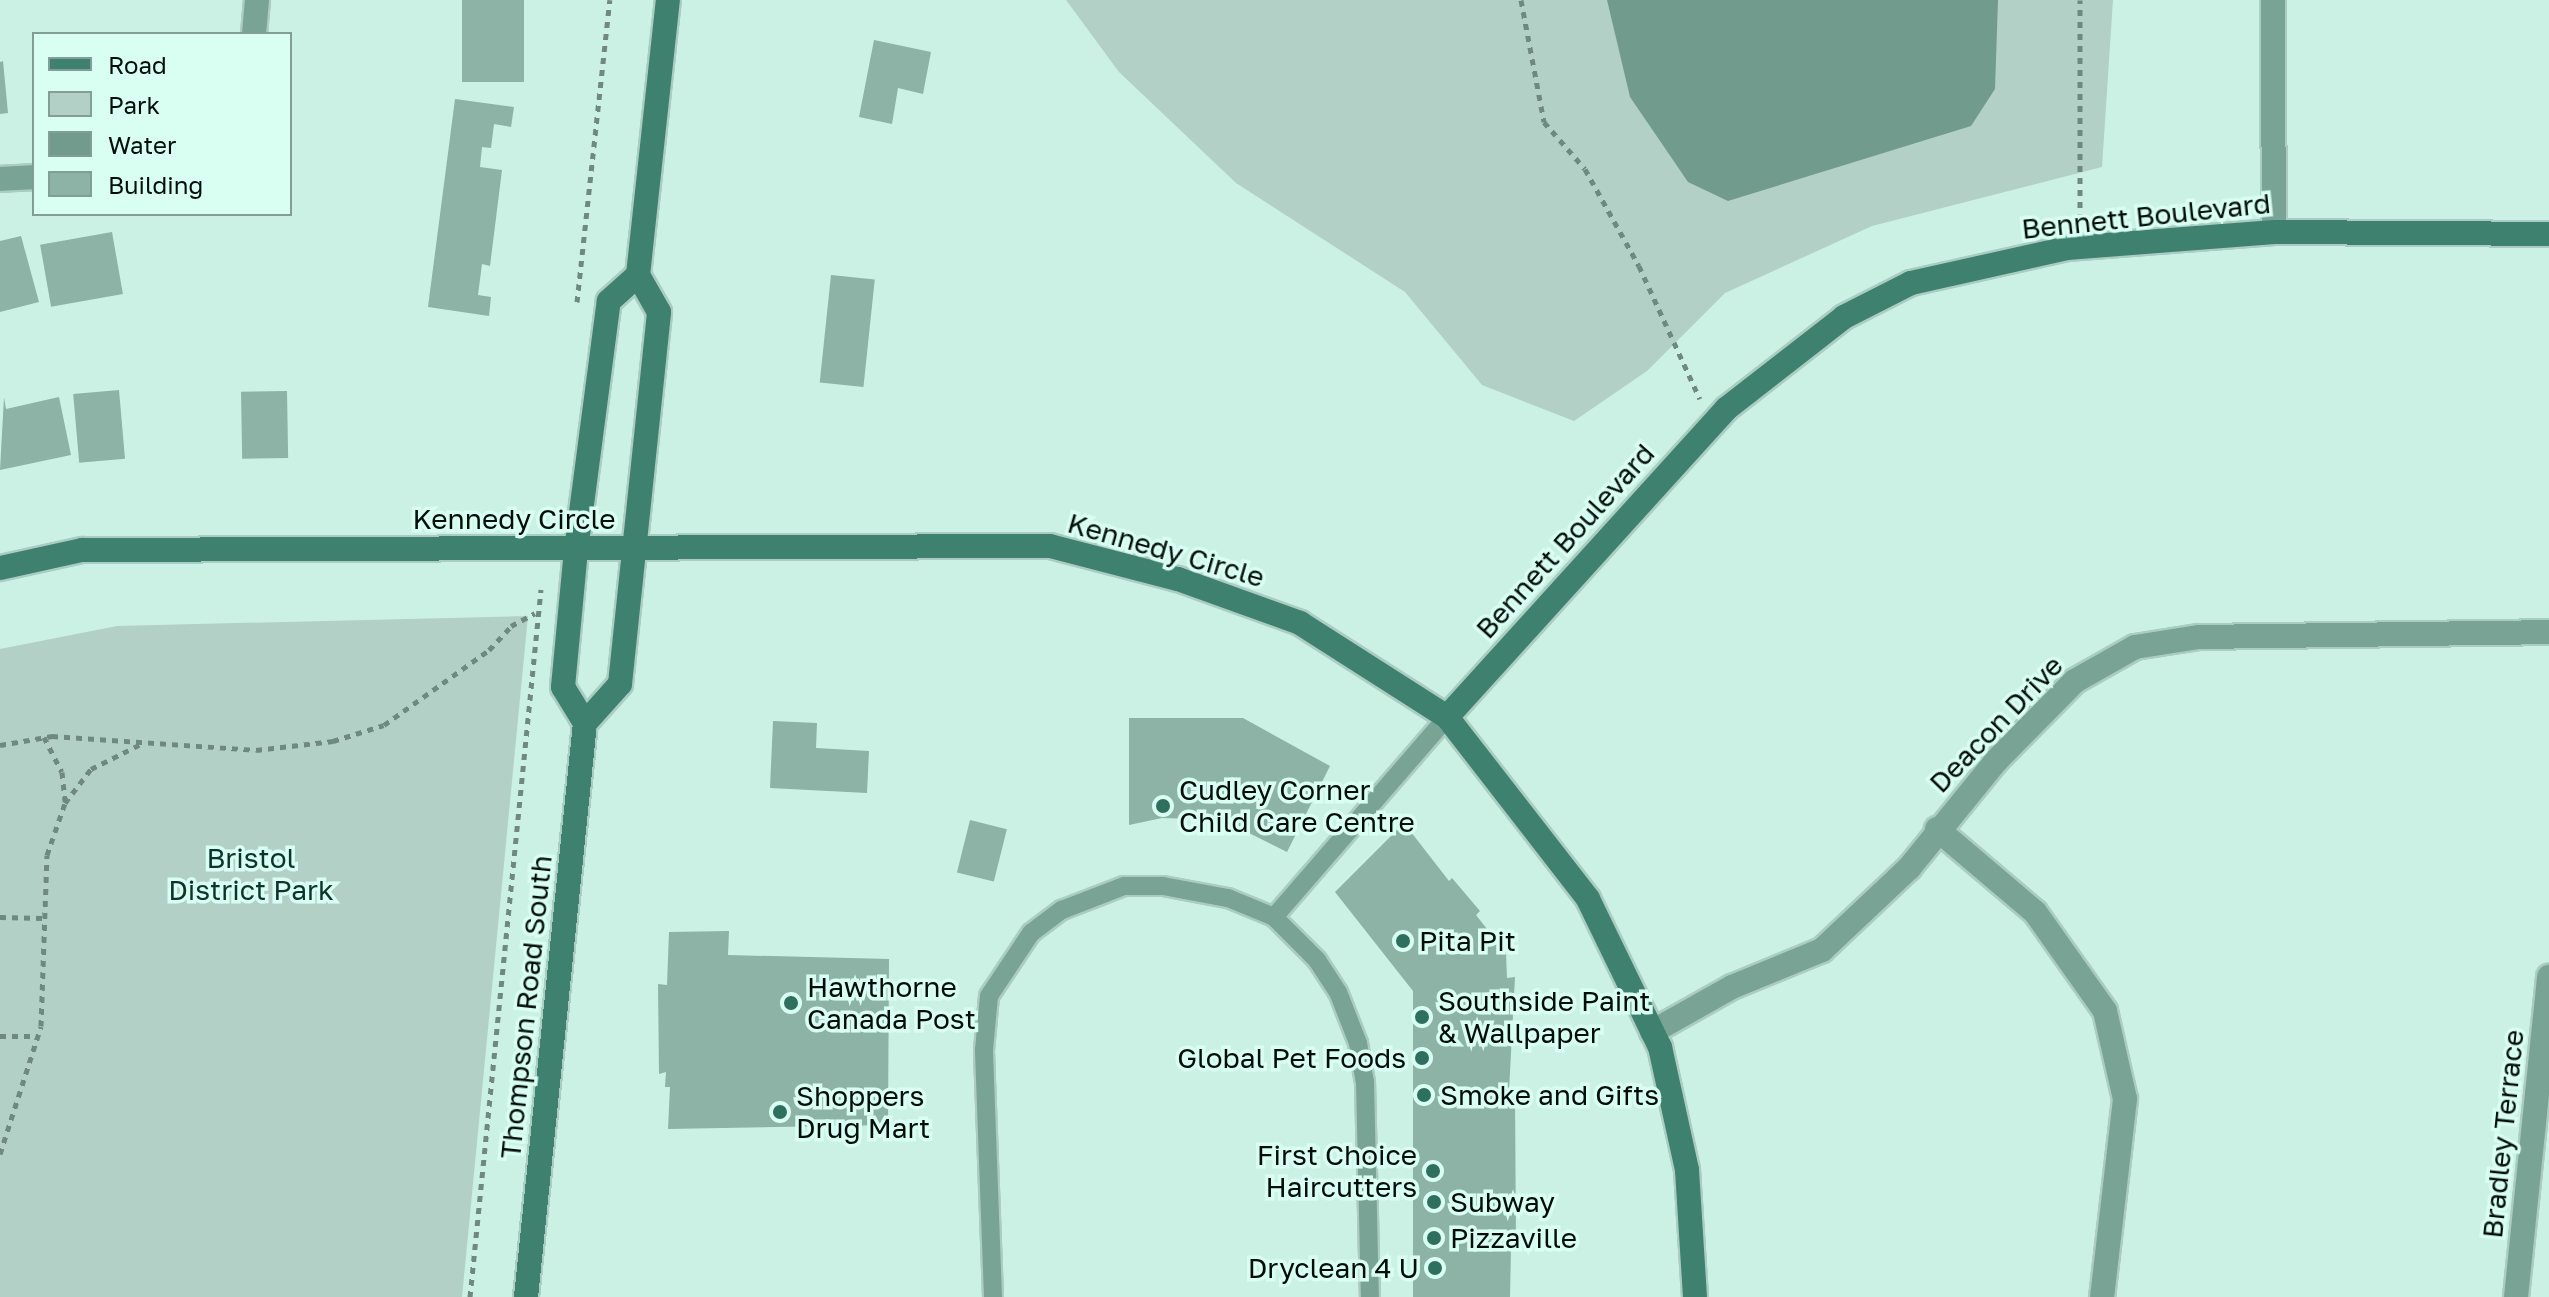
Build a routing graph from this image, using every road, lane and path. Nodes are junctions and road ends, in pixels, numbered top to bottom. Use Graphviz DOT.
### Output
graph roads {
  1 [pos="257,0"];
  2 [pos="610,0"];
  3 [pos="668,0"];
  4 [pos="1521,0"];
  5 [pos="2080,0"];
  6 [pos="2273,0"];
  7 [pos="254,32"];
  8 [pos="32,177"];
  9 [pos="0,179"];
  10 [pos="2274,232"];
  11 [pos="2549,234"];
  12 [pos="2080,247"];
  13 [pos="638,275"];
  14 [pos="576,314"];
  15 [pos="1712,425"];
  16 [pos="634,548"];
  17 [pos="576,550"];
  18 [pos="0,568"];
  19 [pos="2549,632"];
  20 [pos="1447,717"];
  21 [pos="585,723"];
  22 [pos="44,737"];
  23 [pos="146,741"];
  24 [pos="0,745"];
  25 [pos="65,803"];
  26 [pos="1937,829"];
  27 [pos="0,917"];
  28 [pos="1274,917"];
  29 [pos="42,918"];
  30 [pos="2549,977"];
  31 [pos="1652,1032"];
  32 [pos="0,1036"];
  33 [pos="38,1036"];
  34 [pos="0,1154"];
  35 [pos="470,1297"];
  36 [pos="526,1297"];
  37 [pos="993,1297"];
  38 [pos="1370,1297"];
  39 [pos="1695,1297"];
  40 [pos="2102,1297"];
  41 [pos="2516,1297"];
  1 -- 7 [label="street"];
  2 -- 14 [label="path"];
  3 -- 13 [label="street"];
  4 -- 15 [label="path"];
  5 -- 12 [label="path"];
  6 -- 10 [label="street"];
  8 -- 9 [label="street"];
  10 -- 11 [label="street, Bennett Boulevard"];
  10 -- 12 [label="street, Bennett Boulevard"];
  12 -- 15 [label="street, Bennett Boulevard"];
  13 -- 16 [label="street"];
  13 -- 17 [label="street"];
  15 -- 20 [label="street, Bennett Boulevard"];
  16 -- 17 [label="street, Kennedy Circle"];
  16 -- 20 [label="street, Kennedy Circle"];
  16 -- 21 [label="street"];
  17 -- 18 [label="street, Kennedy Circle"];
  17 -- 21 [label="street"];
  19 -- 26 [label="street, Deacon Drive"];
  20 -- 28 [label="lane"];
  20 -- 31 [label="street, Kennedy Circle"];
  21 -- 36 [label="street, Thompson Road South"];
  22 -- 23 [label="path"];
  22 -- 24 [label="path"];
  22 -- 25 [label="path"];
  23 -- 25 [label="path"];
  23 -- 35 [label="path"];
  25 -- 29 [label="path"];
  26 -- 31 [label="street, Deacon Drive"];
  26 -- 40 [label="street"];
  27 -- 29 [label="path"];
  28 -- 37 [label="lane"];
  28 -- 38 [label="lane"];
  29 -- 33 [label="path"];
  30 -- 41 [label="street, Bradley Terrace"];
  31 -- 39 [label="street, Kennedy Circle"];
  32 -- 33 [label="path"];
  33 -- 34 [label="path"];
}
